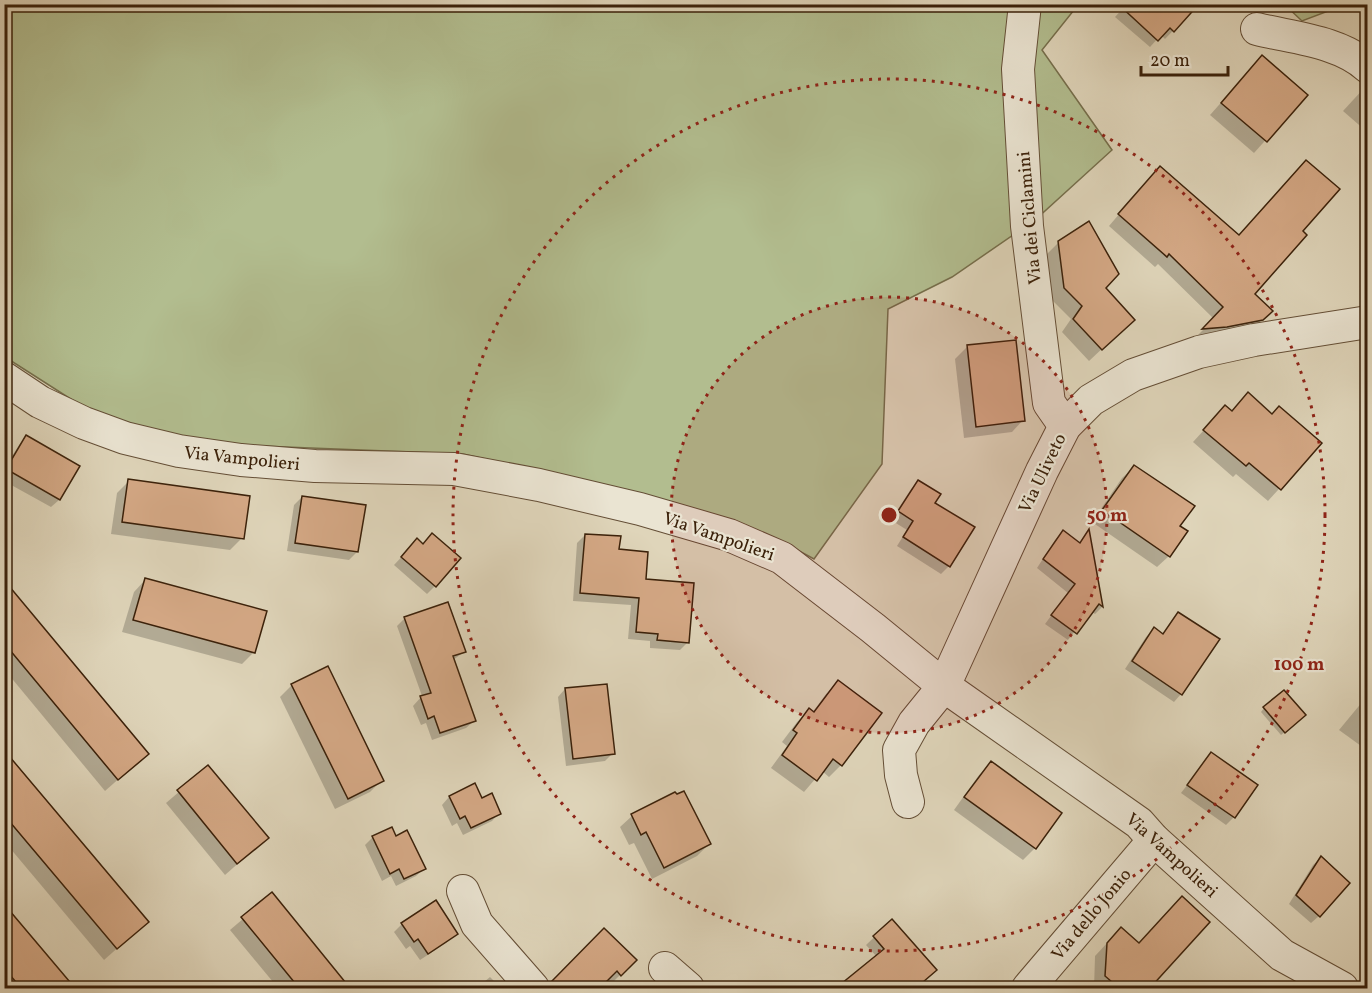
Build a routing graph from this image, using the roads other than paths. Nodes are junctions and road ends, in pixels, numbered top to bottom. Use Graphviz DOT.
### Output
graph roads {
  1 [pos="1025,4"];
  2 [pos="1257,29"];
  3 [pos="1368,67"];
  4 [pos="1368,322"];
  5 [pos="4,378"];
  6 [pos="1065,426"];
  7 [pos="944,686"];
  8 [pos="908,802"];
  9 [pos="1154,840"];
  10 [pos="463,891"];
  11 [pos="533,988"];
  12 [pos="1028,988"];
  13 [pos="1342,988"];
  1 -- 6 [label="street, Via dei Ciclamini"];
  2 -- 3 [label="street"];
  4 -- 6 [label="street, Via Uliveto"];
  5 -- 7 [label="street, Via Vampolieri"];
  6 -- 7 [label="street, Via Uliveto"];
  7 -- 8 [label="street, Via Uliveto"];
  7 -- 9 [label="street, Via Vampolieri"];
  9 -- 12 [label="street, Via dello Jonio"];
  9 -- 13 [label="street, Via Vampolieri"];
  10 -- 11 [label="street"];
}
